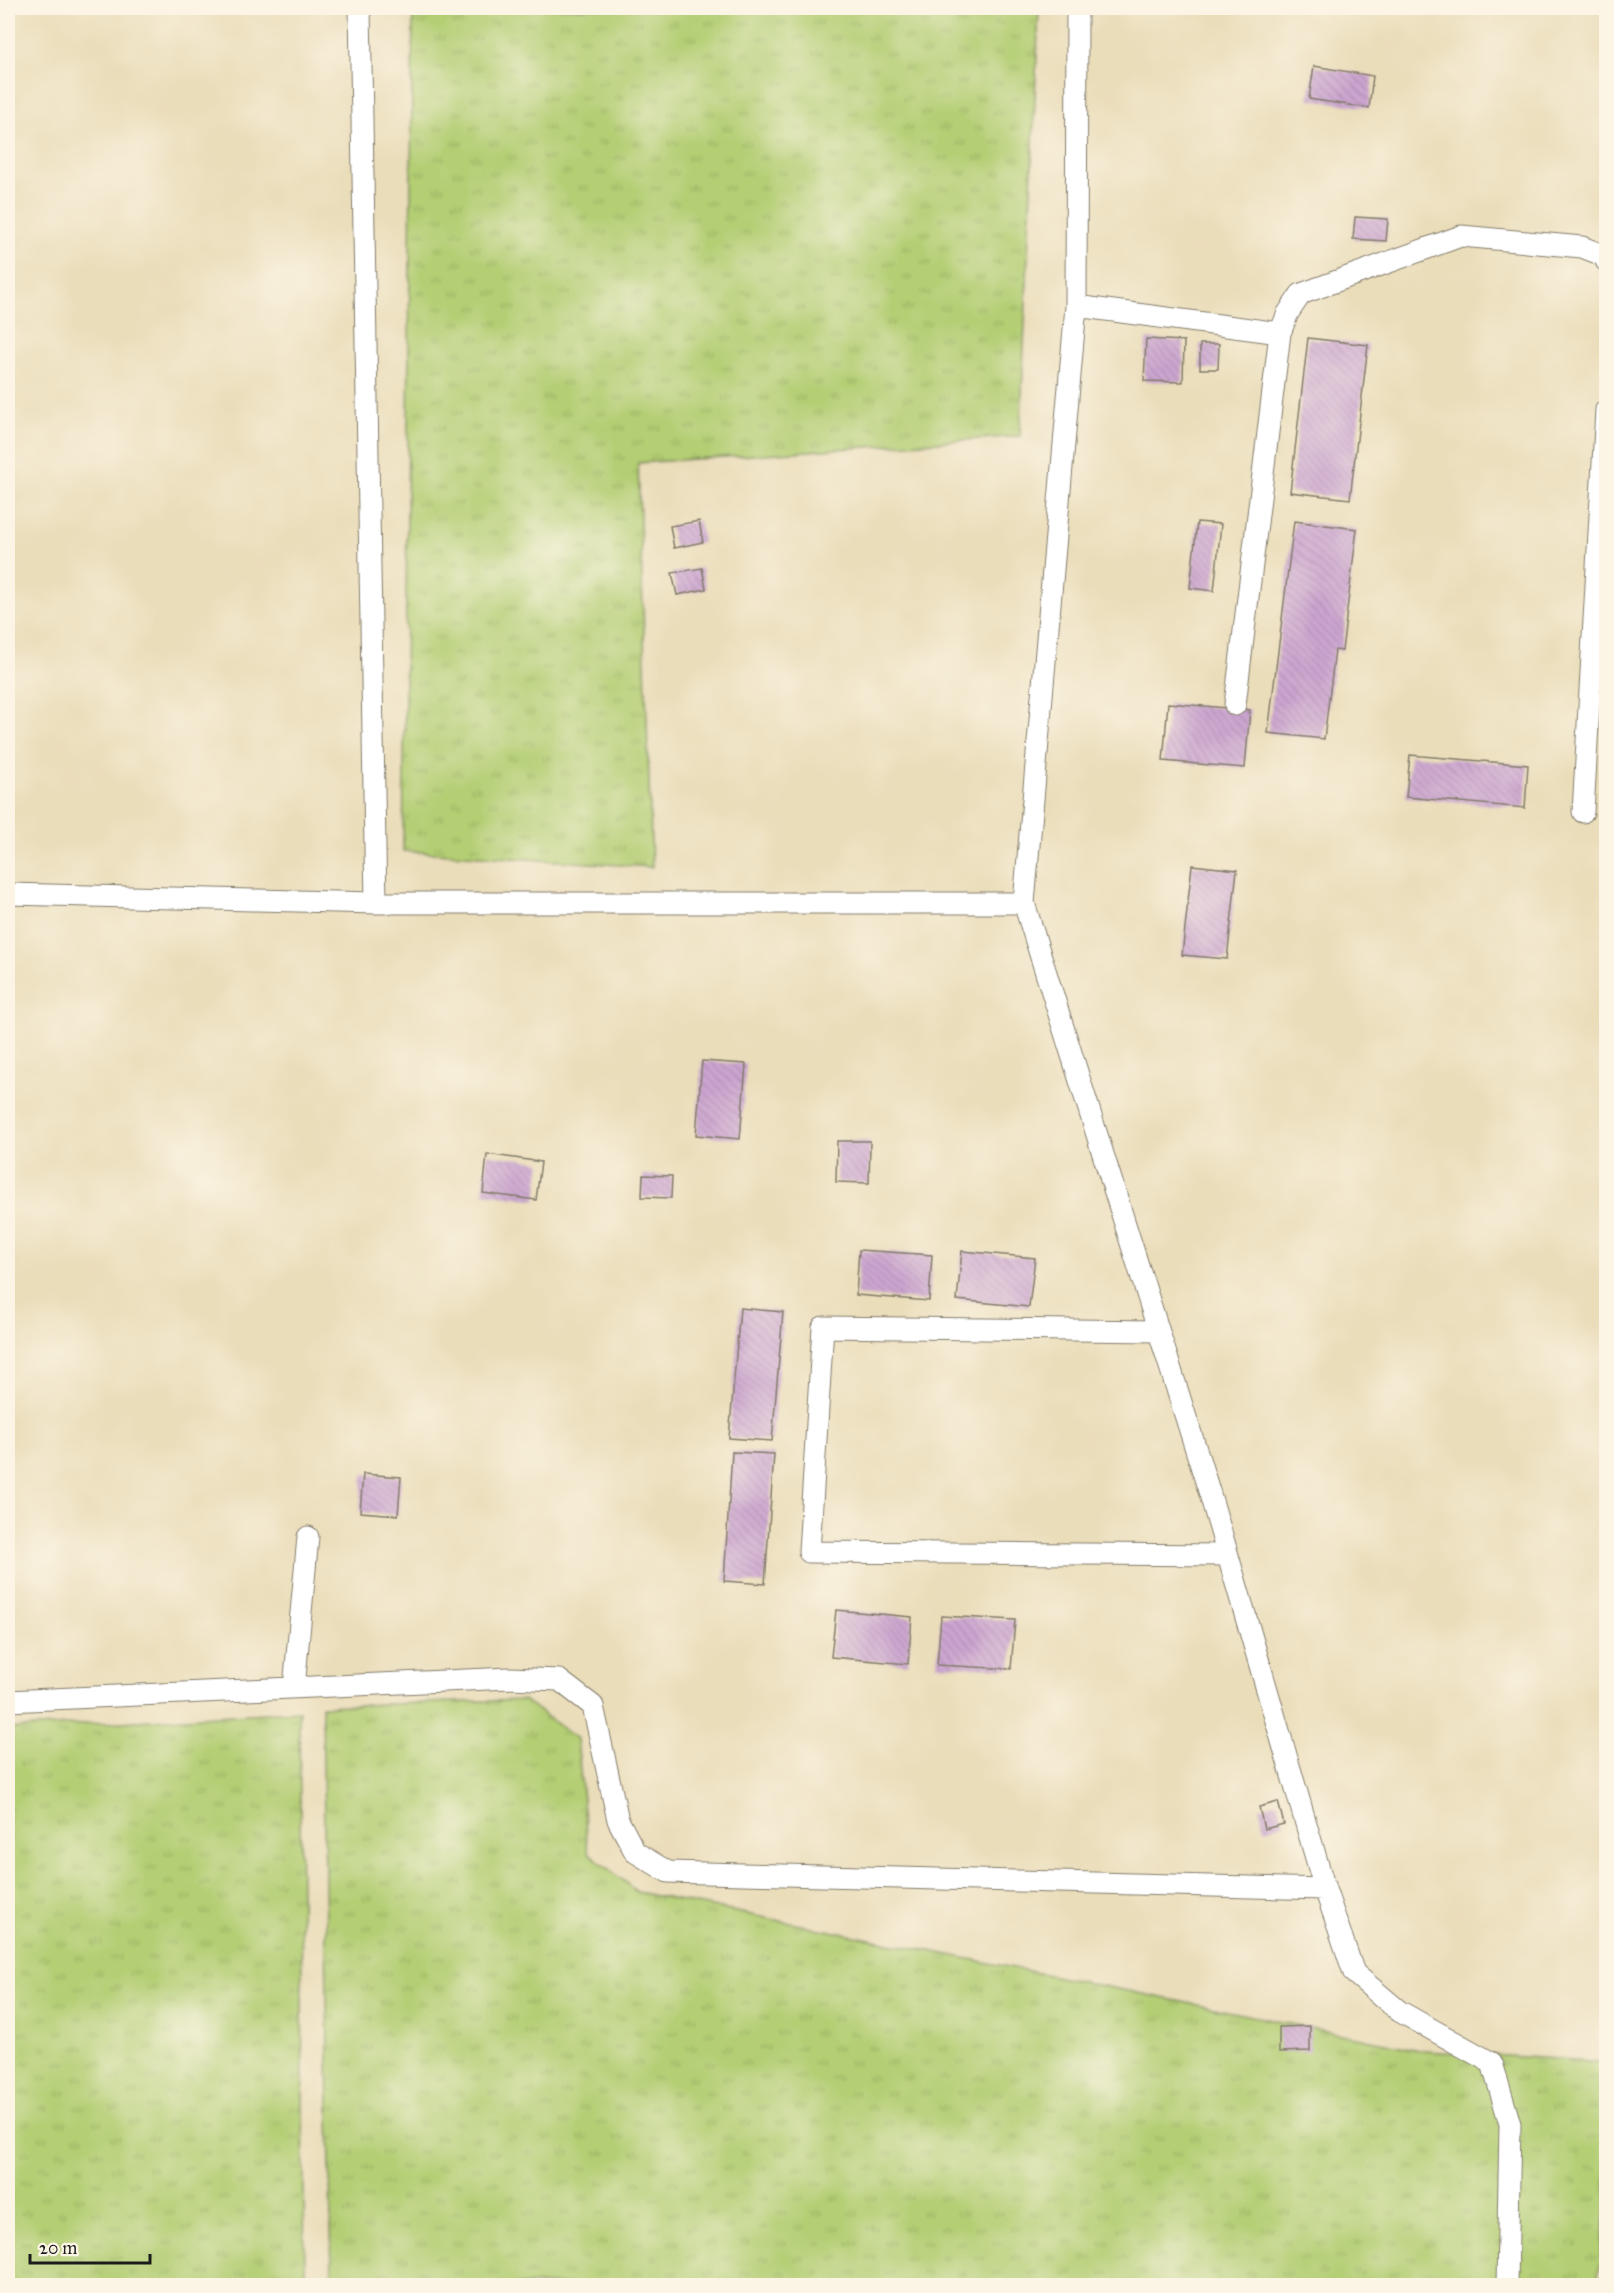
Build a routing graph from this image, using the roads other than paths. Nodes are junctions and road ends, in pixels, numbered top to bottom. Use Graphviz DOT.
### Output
graph roads {
  1 [pos="360,8"];
  2 [pos="1077,8"];
  3 [pos="1606,261"];
  4 [pos="1076,306"];
  5 [pos="1280,333"];
  6 [pos="1606,410"];
  7 [pos="1235,705"];
  8 [pos="1583,812"];
  9 [pos="8,894"];
  10 [pos="376,903"];
  11 [pos="1024,903"];
  12 [pos="1158,1331"];
  13 [pos="308,1537"];
  14 [pos="1227,1555"];
  15 [pos="294,1688"];
  16 [pos="8,1701"];
  17 [pos="1325,1889"];
  18 [pos="1507,2286"];
  1 -- 10 [label="lane"];
  2 -- 4 [label="lane"];
  3 -- 5 [label="lane"];
  4 -- 5 [label="lane"];
  4 -- 11 [label="lane"];
  5 -- 7 [label="lane"];
  6 -- 8 [label="lane"];
  9 -- 10 [label="lane"];
  10 -- 11 [label="lane"];
  11 -- 12 [label="lane"];
  12 -- 14 [label="lane"];
  12 -- 14 [label="lane"];
  13 -- 15 [label="lane"];
  14 -- 17 [label="lane"];
  15 -- 16 [label="lane"];
  15 -- 17 [label="lane"];
  17 -- 18 [label="lane"];
}
